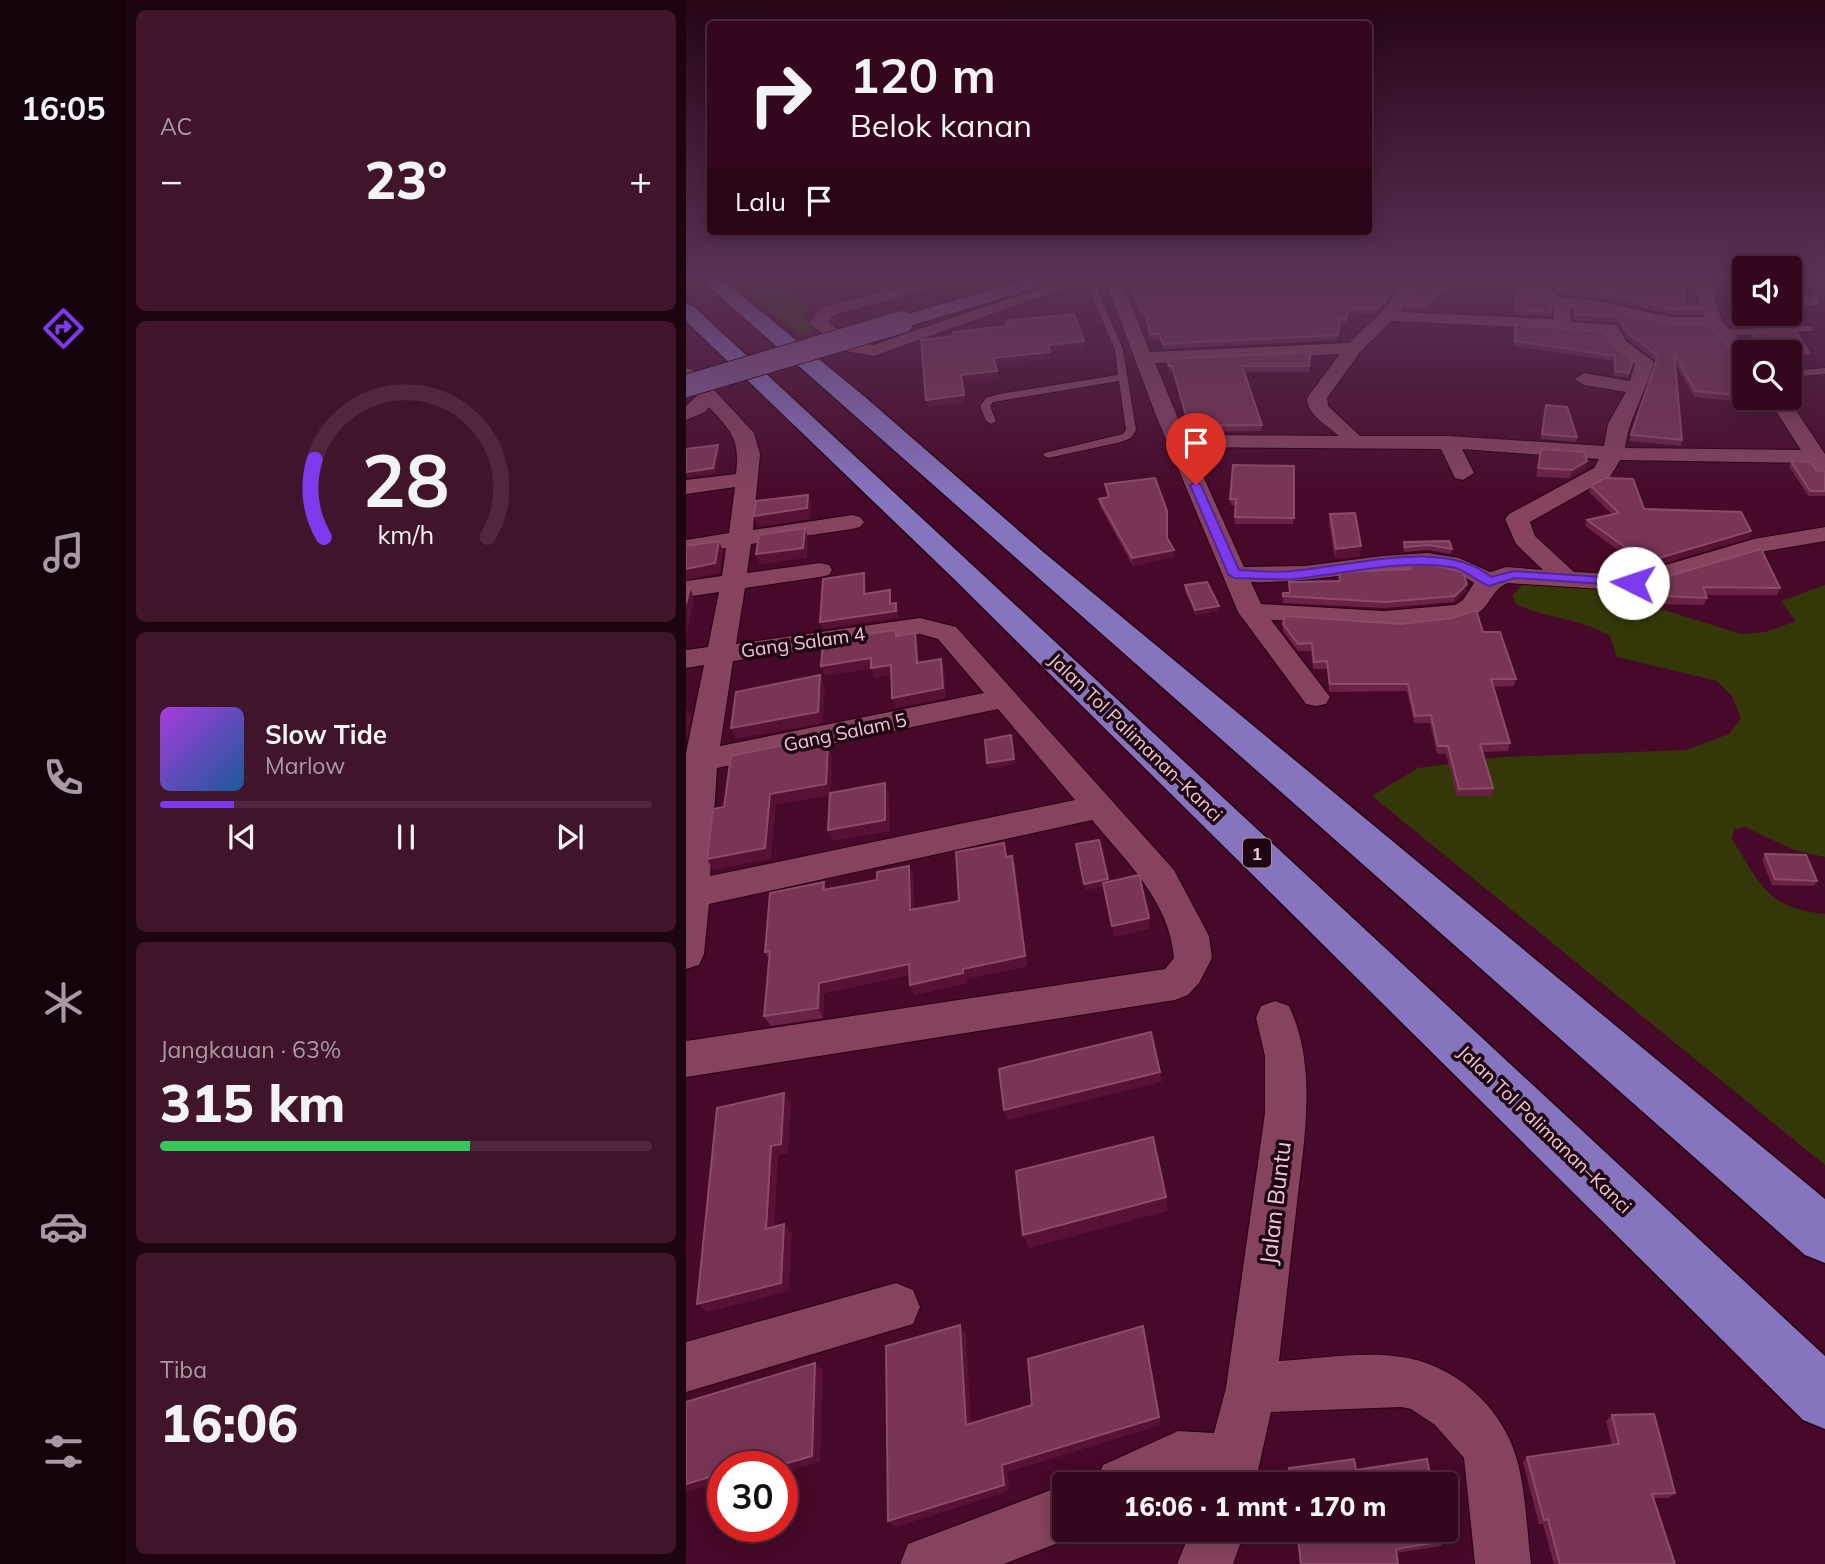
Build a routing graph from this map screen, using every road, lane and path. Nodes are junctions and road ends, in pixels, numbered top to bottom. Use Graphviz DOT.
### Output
graph roads {
  1 [pos="728,350"];
  2 [pos="780,350"];
  3 [pos="795,350"];
  4 [pos="810,350"];
  5 [pos="1119,350"];
  6 [pos="1140,350"];
  7 [pos="1312,350"];
  8 [pos="1353,350"];
  9 [pos="1628,350"];
  10 [pos="1143,358"];
  11 [pos="1825,371"];
  12 [pos="1802,373"];
  13 [pos="686,375"];
  14 [pos="1124,377"];
  15 [pos="1584,379"];
  16 [pos="1638,388"];
  17 [pos="697,390"];
  18 [pos="1786,410"];
  19 [pos="686,414"];
  20 [pos="991,421"];
  21 [pos="1177,441"];
  22 [pos="1354,442"];
  23 [pos="1448,442"];
  24 [pos="1614,452"];
  25 [pos="1048,455"];
  26 [pos="1821,463"];
  27 [pos="1463,473"];
  28 [pos="748,479"];
  29 [pos="686,487"];
  30 [pos="852,522"];
  31 [pos="1825,534"];
  32 [pos="739,539"];
  33 [pos="686,547"];
  34 [pos="820,570"];
  35 [pos="1234,574"];
  36 [pos="1566,578"];
  37 [pos="732,582"];
  38 [pos="1489,582"];
  39 [pos="686,589"];
  40 [pos="1251,612"];
  41 [pos="721,653"];
  42 [pos="686,659"];
  43 [pos="1316,697"];
  44 [pos="1003,699"];
  45 [pos="694,762"];
  46 [pos="1097,807"];
  47 [pos="690,894"];
  48 [pos="686,954"];
  49 [pos="1275,1018"];
  50 [pos="686,1059"];
  51 [pos="1825,1235"];
  52 [pos="897,1307"];
  53 [pos="686,1367"];
  54 [pos="1251,1388"];
  55 [pos="1825,1398"];
  56 [pos="1213,1465"];
  57 [pos="1179,1472"];
  58 [pos="1052,1518"];
  59 [pos="1213,1542"];
  60 [pos="928,1564"];
  61 [pos="1205,1564"];
  62 [pos="1503,1564"];
  1 -- 55 [label="highway, Jalan Tol Palimanan–Kanci / 1"];
  2 -- 13 [label="main road"];
  3 -- 51 [label="highway"];
  4 -- 17 [label="main road, bridge"];
  5 -- 14 [label="lane"];
  6 -- 10 [label="street"];
  7 -- 10 [label="street"];
  8 -- 22 [label="street"];
  9 -- 16 [label="street"];
  10 -- 21 [label="street"];
  11 -- 12 [label="lane"];
  13 -- 17 [label="street"];
  14 -- 20 [label="lane"];
  14 -- 25 [label="lane"];
  15 -- 16 [label="street"];
  16 -- 24 [label="street"];
  17 -- 19 [label="street"];
  17 -- 28 [label="street"];
  18 -- 26 [label="street"];
  21 -- 22 [label="street"];
  21 -- 35 [label="street"];
  22 -- 23 [label="street"];
  23 -- 24 [label="street"];
  23 -- 27 [label="street"];
  24 -- 26 [label="street"];
  24 -- 36 [label="street"];
  28 -- 29 [label="street"];
  28 -- 32 [label="street"];
  30 -- 32 [label="street"];
  31 -- 36 [label="street"];
  32 -- 33 [label="street"];
  32 -- 37 [label="street"];
  34 -- 37 [label="street"];
  35 -- 38 [label="street"];
  35 -- 40 [label="street"];
  36 -- 38 [label="street"];
  37 -- 39 [label="street"];
  37 -- 41 [label="street"];
  38 -- 40 [label="street"];
  40 -- 43 [label="street"];
  41 -- 42 [label="street, Gang Salam 4"];
  41 -- 44 [label="street, Gang Salam 4"];
  41 -- 45 [label="street"];
  44 -- 45 [label="street, Gang Salam 5"];
  44 -- 46 [label="street"];
  45 -- 47 [label="street"];
  46 -- 47 [label="street"];
  46 -- 50 [label="street"];
  47 -- 48 [label="street"];
  49 -- 54 [label="street, Jalan Buntu"];
  52 -- 53 [label="street"];
  54 -- 56 [label="street, Jalan Buntu"];
  54 -- 62 [label="street"];
  56 -- 57 [label="street"];
  58 -- 60 [label="street"];
  59 -- 61 [label="street"];
}
